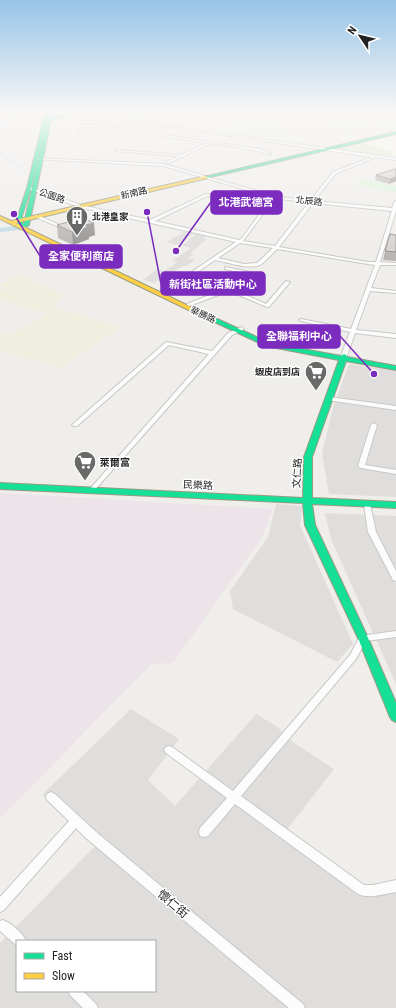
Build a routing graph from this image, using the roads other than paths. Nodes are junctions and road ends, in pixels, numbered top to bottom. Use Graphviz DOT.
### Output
graph roads {
  1 [pos="37,160"];
  2 [pos="59,160"];
  3 [pos="173,160"];
  4 [pos="278,160"];
  5 [pos="365,160"];
  6 [pos="167,163"];
  7 [pos="204,177"];
  8 [pos="33,189"];
  9 [pos="217,197"];
  10 [pos="278,198"];
  11 [pos="312,201"];
  12 [pos="396,202"];
  13 [pos="83,205"];
  14 [pos="395,210"];
  15 [pos="0,213"];
  16 [pos="0,217"];
  17 [pos="22,221"];
  18 [pos="152,221"];
  19 [pos="70,230"];
  20 [pos="243,239"];
  21 [pos="238,241"];
  22 [pos="277,246"];
  23 [pos="214,258"];
  24 [pos="378,263"];
  25 [pos="396,264"];
  26 [pos="227,268"];
  27 [pos="193,273"];
  28 [pos="288,282"];
  29 [pos="229,289"];
  30 [pos="368,289"];
  31 [pos="396,292"];
  32 [pos="161,293"];
  33 [pos="189,305"];
  34 [pos="301,320"];
  35 [pos="239,330"];
  36 [pos="354,331"];
  37 [pos="396,336"];
  38 [pos="213,353"];
  39 [pos="343,358"];
  40 [pos="396,364"];
  41 [pos="396,368"];
  42 [pos="329,399"];
  43 [pos="396,408"];
  44 [pos="75,425"];
  45 [pos="374,425"];
  46 [pos="396,472"];
  47 [pos="0,486"];
  48 [pos="91,491"];
  49 [pos="307,501"];
  50 [pos="367,504"];
  51 [pos="396,505"];
  52 [pos="396,578"];
  53 [pos="396,634"];
  54 [pos="363,638"];
  55 [pos="396,717"];
  56 [pos="169,750"];
  57 [pos="234,796"];
  58 [pos="51,797"];
  59 [pos="76,821"];
  60 [pos="204,832"];
  61 [pos="396,886"];
  62 [pos="0,906"];
  63 [pos="3,926"];
  64 [pos="19,940"];
  65 [pos="75,992"];
  66 [pos="92,1008"];
  67 [pos="298,1008"];
  1 -- 8 [label="main road"];
  2 -- 7 [label="street, 北辰路"];
  3 -- 6 [label="street"];
  4 -- 7 [label="main road, 新南路"];
  5 -- 11 [label="street"];
  7 -- 10 [label="street, 北辰路"];
  7 -- 13 [label="main road, 新南路"];
  8 -- 13 [label="street, 公園路"];
  8 -- 17 [label="main road"];
  9 -- 18 [label="street"];
  10 -- 11 [label="street, 北辰路"];
  10 -- 20 [label="street"];
  11 -- 14 [label="street, 北辰路"];
  11 -- 22 [label="street"];
  12 -- 14 [label="street, 文仁路"];
  13 -- 17 [label="main road, 新南路"];
  13 -- 18 [label="street, 公園路"];
  14 -- 24 [label="street, 文仁路"];
  15 -- 17 [label="main road, 華勝路"];
  16 -- 17 [label="main road, 華勝路"];
  17 -- 19 [label="street"];
  17 -- 32 [label="main road, 華勝路"];
  18 -- 20 [label="street, 公園路"];
  18 -- 21 [label="street, 公園路"];
  20 -- 21 [label="street"];
  20 -- 22 [label="street, 公園路"];
  21 -- 22 [label="street, 公園路"];
  21 -- 23 [label="street"];
  22 -- 23 [label="street"];
  22 -- 24 [label="street, 公園路"];
  23 -- 27 [label="street"];
  24 -- 25 [label="street, 公園路"];
  24 -- 30 [label="street, 文仁路"];
  26 -- 29 [label="street"];
  27 -- 29 [label="street"];
  27 -- 32 [label="street"];
  28 -- 29 [label="street"];
  29 -- 33 [label="street"];
  30 -- 31 [label="street"];
  30 -- 36 [label="street, 文仁路"];
  32 -- 33 [label="main road, 華勝路"];
  32 -- 35 [label="main road, 華勝路"];
  33 -- 35 [label="main road, 華勝路"];
  34 -- 36 [label="street"];
  35 -- 38 [label="street"];
  35 -- 39 [label="main road, 華勝路"];
  36 -- 37 [label="street"];
  36 -- 39 [label="street, 文仁路"];
  38 -- 44 [label="street"];
  38 -- 48 [label="street"];
  39 -- 40 [label="main road, 華勝路"];
  39 -- 41 [label="main road, 華勝路"];
  39 -- 42 [label="main road, 文仁路"];
  42 -- 43 [label="street"];
  42 -- 49 [label="main road, 文仁路"];
  45 -- 46 [label="street"];
  47 -- 48 [label="main road, 民樂路"];
  48 -- 49 [label="main road, 民樂路"];
  49 -- 50 [label="main road, 民樂路"];
  49 -- 54 [label="main road, 文仁路"];
  50 -- 51 [label="main road, 民樂路"];
  50 -- 52 [label="street"];
  53 -- 54 [label="street"];
  54 -- 55 [label="main road, 文仁路"];
  54 -- 57 [label="street"];
  56 -- 57 [label="street"];
  57 -- 60 [label="street"];
  57 -- 61 [label="street"];
  58 -- 59 [label="street, 懷仁街"];
  59 -- 62 [label="street"];
  59 -- 67 [label="street, 懷仁街"];
  63 -- 64 [label="street"];
  65 -- 66 [label="street"];
}
